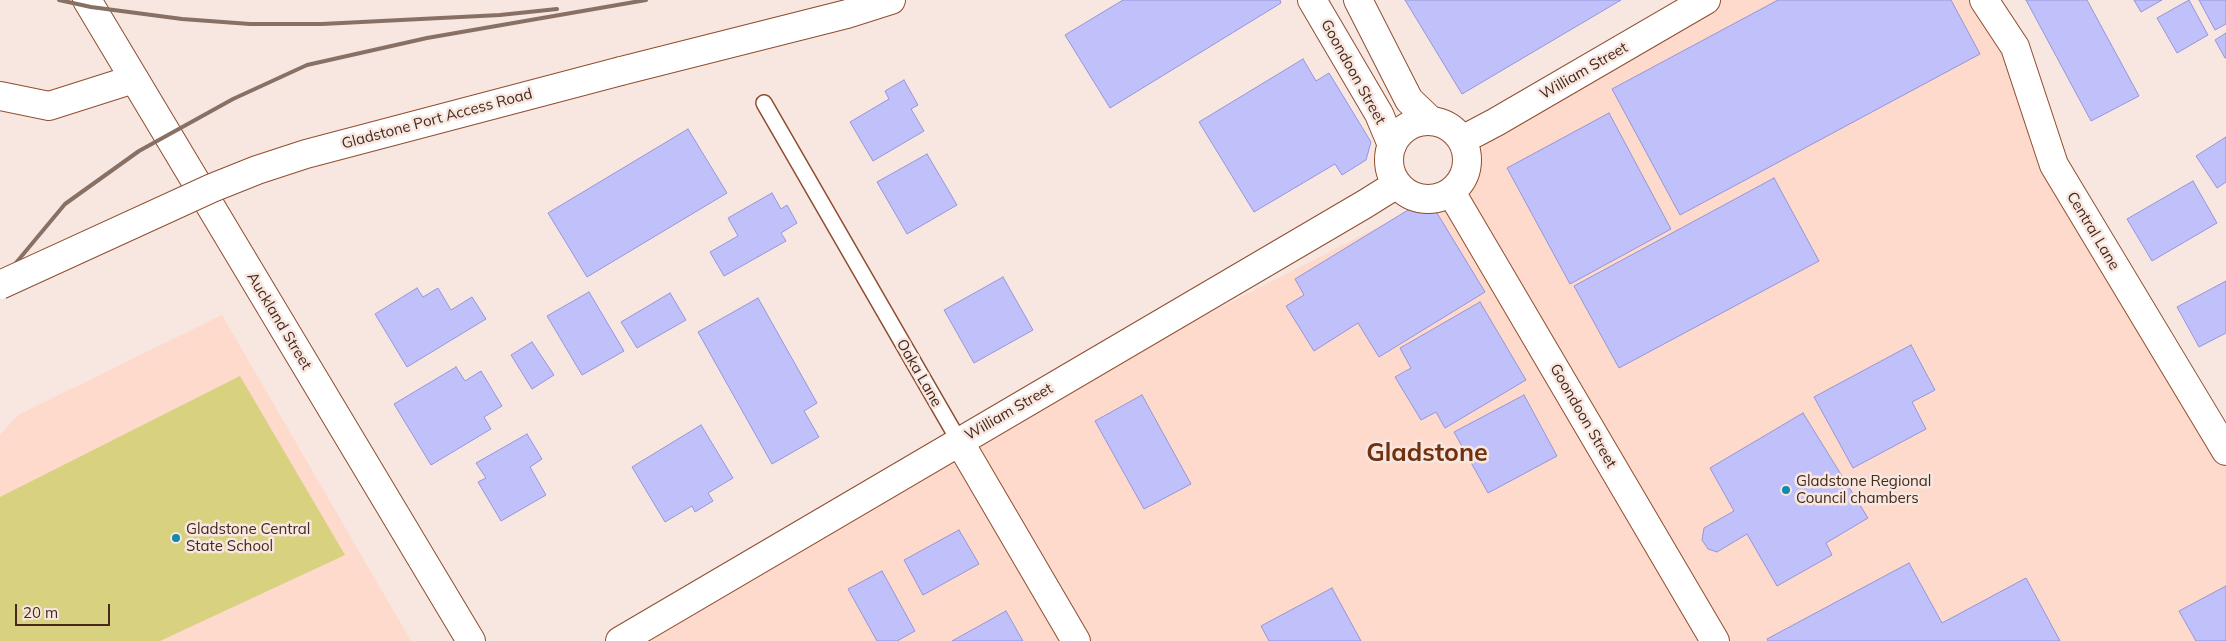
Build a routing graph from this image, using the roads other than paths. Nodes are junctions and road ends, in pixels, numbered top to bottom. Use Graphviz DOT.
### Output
graph roads {
  1 [pos="87,0"];
  2 [pos="891,0"];
  3 [pos="1312,0"];
  4 [pos="1358,0"];
  5 [pos="1706,0"];
  6 [pos="1984,0"];
  7 [pos="134,79"];
  8 [pos="0,96"];
  9 [pos="764,103"];
  10 [pos="1431,121"];
  11 [pos="1462,140"];
  12 [pos="1392,145"];
  13 [pos="1397,184"];
  14 [pos="1451,192"];
  15 [pos="0,285"];
  16 [pos="959,441"];
  17 [pos="2226,451"];
  18 [pos="472,641"];
  19 [pos="620,641"];
  20 [pos="1076,641"];
  21 [pos="1715,641"];
  1 -- 7 [label="street, Auckland Street"];
  2 -- 15 [label="street, Gladstone Port Access Road, bridge"];
  3 -- 12 [label="street, Goondoon Street"];
  4 -- 10 [label="street"];
  5 -- 11 [label="street, William Street"];
  6 -- 17 [label="street, Central Lane"];
  7 -- 8 [label="street"];
  7 -- 18 [label="street, Auckland Street"];
  9 -- 16 [label="lane, Oaka Lane"];
  10 -- 11 [label="street"];
  10 -- 12 [label="street"];
  11 -- 14 [label="street"];
  12 -- 13 [label="street"];
  13 -- 14 [label="street"];
  13 -- 16 [label="street, William Street"];
  14 -- 21 [label="street, Goondoon Street"];
  16 -- 19 [label="street, William Street"];
  16 -- 20 [label="street, Oaka Lane"];
}
